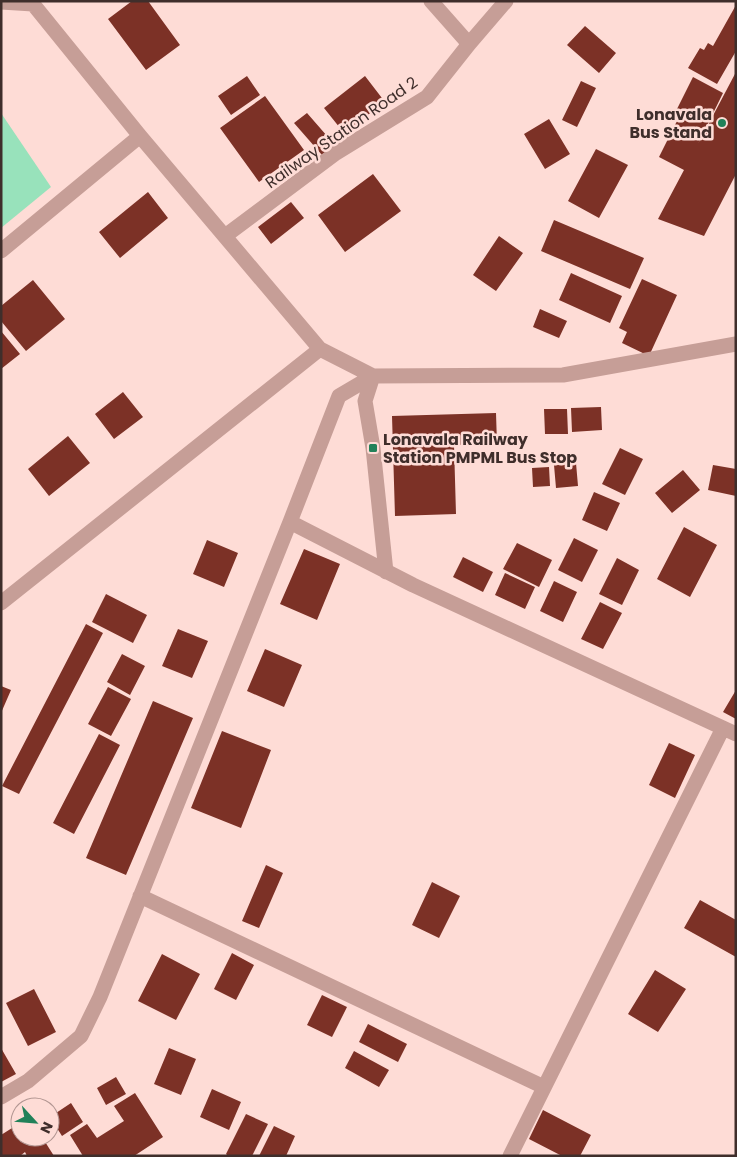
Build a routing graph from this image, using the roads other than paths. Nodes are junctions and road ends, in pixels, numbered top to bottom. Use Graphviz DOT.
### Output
graph roads {
  1 [pos="430,1"];
  2 [pos="506,1"];
  3 [pos="1,2"];
  4 [pos="32,3"];
  5 [pos="469,44"];
  6 [pos="140,136"];
  7 [pos="225,236"];
  8 [pos="1,251"];
  9 [pos="736,344"];
  10 [pos="320,349"];
  11 [pos="373,376"];
  12 [pos="290,522"];
  13 [pos="386,572"];
  14 [pos="1,603"];
  15 [pos="729,731"];
  16 [pos="140,896"];
  17 [pos="544,1087"];
  18 [pos="1,1097"];
  19 [pos="510,1156"];
  1 -- 5 [label="street"];
  2 -- 5 [label="street, Railway Station Road 2"];
  3 -- 4 [label="street"];
  4 -- 6 [label="street"];
  5 -- 7 [label="street, Railway Station Road 2"];
  6 -- 7 [label="street"];
  6 -- 8 [label="street"];
  7 -- 10 [label="street"];
  9 -- 11 [label="street"];
  10 -- 11 [label="street"];
  10 -- 14 [label="street"];
  11 -- 12 [label="street"];
  11 -- 13 [label="street"];
  12 -- 13 [label="street"];
  12 -- 16 [label="street"];
  13 -- 15 [label="street"];
  15 -- 17 [label="street"];
  16 -- 17 [label="street"];
  16 -- 18 [label="street"];
  17 -- 19 [label="street"];
}
